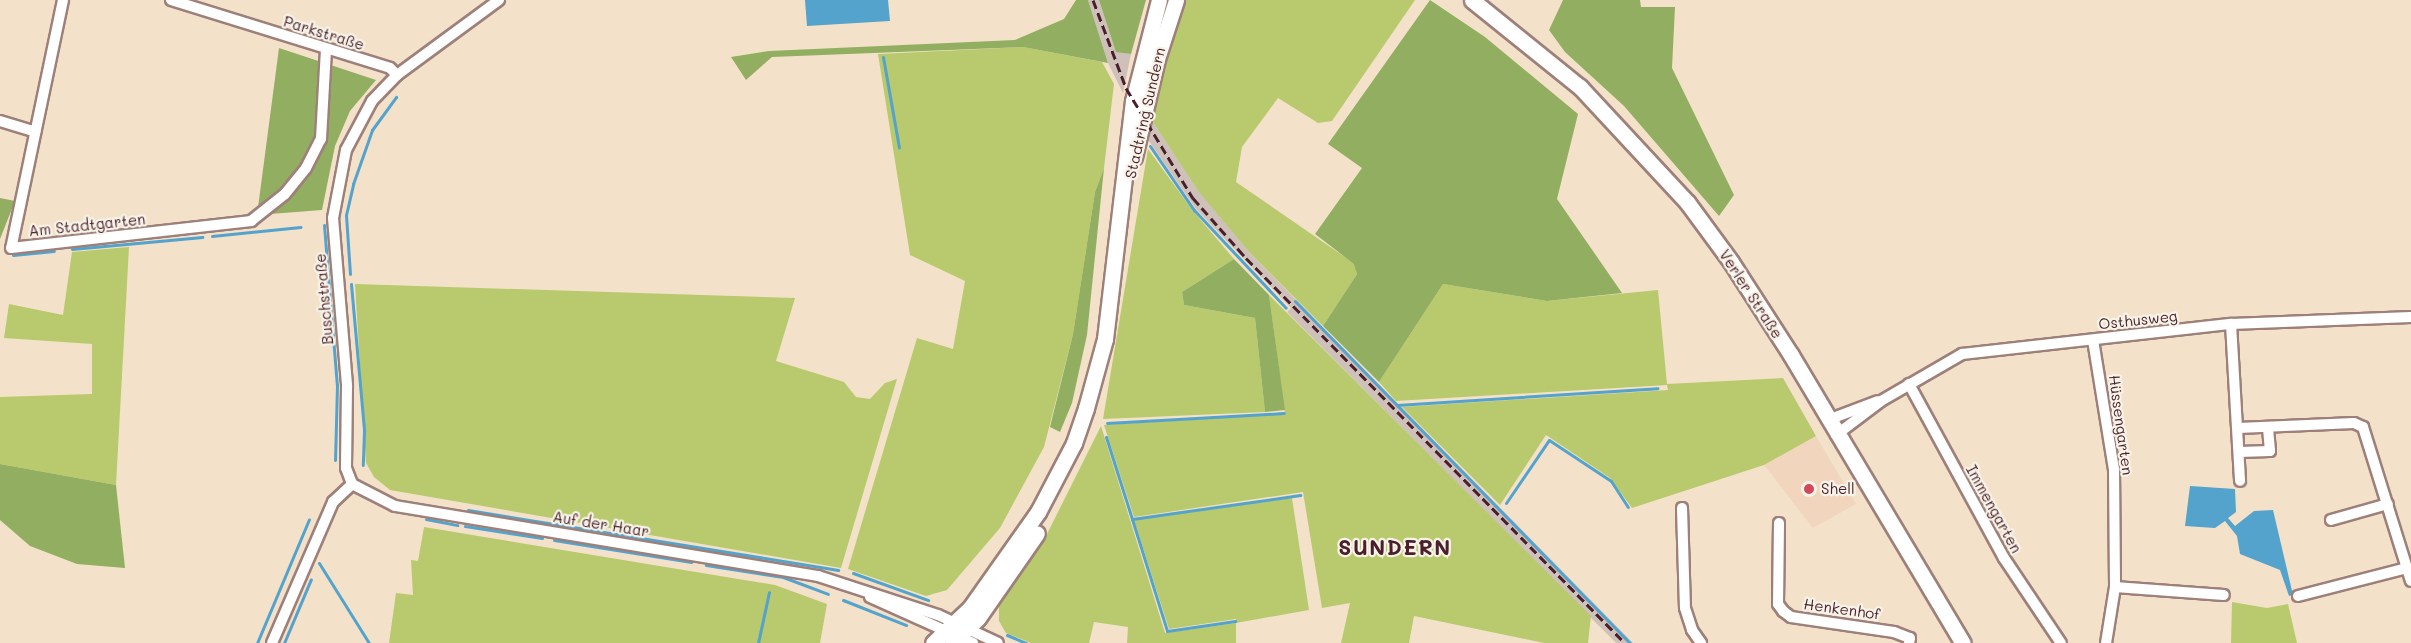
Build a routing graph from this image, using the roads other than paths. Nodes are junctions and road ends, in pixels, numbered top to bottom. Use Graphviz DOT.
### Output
graph roads {
  1 [pos="63,0"];
  2 [pos="171,0"];
  3 [pos="499,0"];
  4 [pos="1159,0"];
  5 [pos="1176,0"];
  6 [pos="1472,0"];
  7 [pos="326,49"];
  8 [pos="397,75"];
  9 [pos="0,120"];
  10 [pos="35,132"];
  11 [pos="1120,227"];
  12 [pos="2411,317"];
  13 [pos="2231,324"];
  14 [pos="2093,340"];
  15 [pos="1909,384"];
  16 [pos="1881,401"];
  17 [pos="1828,420"];
  18 [pos="2268,427"];
  19 [pos="2238,428"];
  20 [pos="1836,435"];
  21 [pos="2239,452"];
  22 [pos="2240,481"];
  23 [pos="352,484"];
  24 [pos="2388,504"];
  25 [pos="1682,508"];
  26 [pos="2331,520"];
  27 [pos="1779,523"];
  28 [pos="2407,568"];
  29 [pos="2411,580"];
  30 [pos="2115,587"];
  31 [pos="2224,595"];
  32 [pos="2298,596"];
  33 [pos="959,634"];
  34 [pos="272,643"];
  35 [pos="933,643"];
  36 [pos="998,643"];
  37 [pos="1701,643"];
  38 [pos="1909,643"];
  39 [pos="1963,643"];
  40 [pos="2061,643"];
  41 [pos="2106,643"];
  1 -- 10 [label="street, Am Stadtgarten"];
  2 -- 7 [label="street, Parkstraße"];
  3 -- 8 [label="street, Buschstraße"];
  4 -- 11 [label="main road, Stadtring Sundern"];
  5 -- 11 [label="main road, Stadtring Sundern"];
  6 -- 17 [label="main road, Verler Straße"];
  7 -- 8 [label="street, Parkstraße"];
  7 -- 10 [label="street, Am Stadtgarten"];
  8 -- 23 [label="street, Buschstraße"];
  9 -- 10 [label="street"];
  11 -- 33 [label="main road, Stadtring Sundern"];
  12 -- 13 [label="street, Osthusweg"];
  13 -- 14 [label="street, Osthusweg"];
  13 -- 19 [label="street"];
  14 -- 15 [label="street, Osthusweg"];
  14 -- 30 [label="street, Hüssengarten"];
  15 -- 16 [label="street, Osthusweg"];
  15 -- 40 [label="street, Immengarten"];
  16 -- 17 [label="street, Osthusweg"];
  16 -- 20 [label="street, Osthusweg"];
  17 -- 20 [label="main road, Verler Straße"];
  18 -- 19 [label="street"];
  18 -- 21 [label="street"];
  18 -- 24 [label="street"];
  19 -- 21 [label="street"];
  20 -- 39 [label="main road, Verler Straße"];
  21 -- 22 [label="street"];
  23 -- 33 [label="street, Auf der Haar"];
  23 -- 34 [label="street"];
  24 -- 26 [label="street"];
  24 -- 28 [label="street"];
  25 -- 37 [label="street"];
  27 -- 38 [label="street, Henkenhof"];
  28 -- 29 [label="street"];
  28 -- 32 [label="street"];
  30 -- 31 [label="street"];
  30 -- 41 [label="street, Hüssengarten"];
  33 -- 35 [label="main road, Stadtring Sundern"];
  33 -- 36 [label="street, Auf der Haar"];
}
